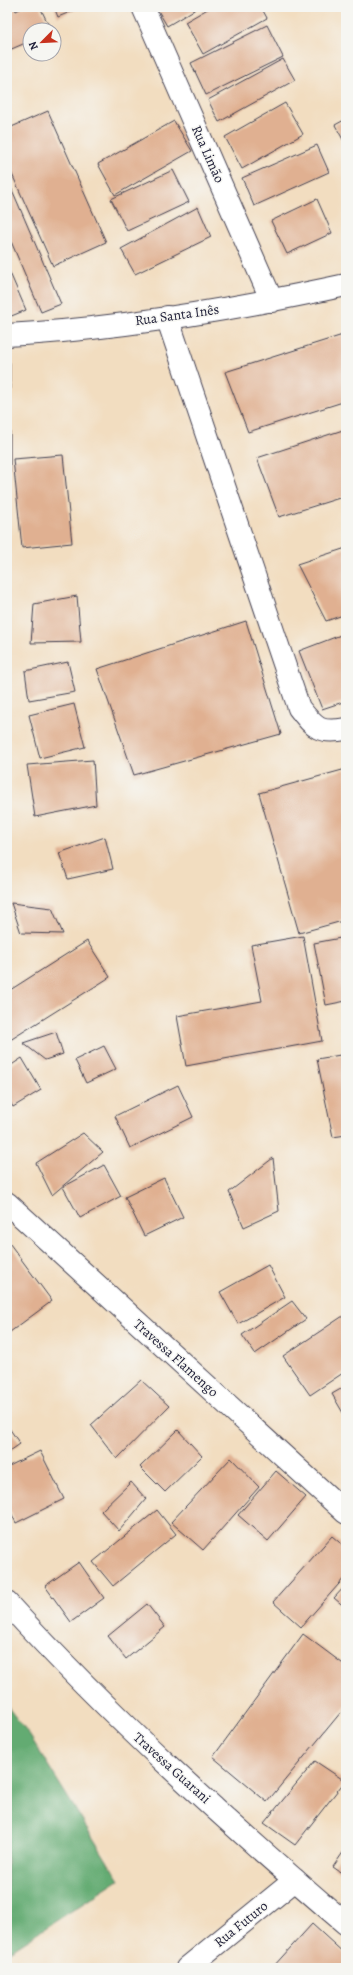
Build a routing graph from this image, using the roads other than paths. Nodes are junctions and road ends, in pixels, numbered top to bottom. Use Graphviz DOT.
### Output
graph roads {
  1 [pos="143,7"];
  2 [pos="346,285"];
  3 [pos="272,301"];
  4 [pos="167,317"];
  5 [pos="7,335"];
  6 [pos="346,729"];
  7 [pos="7,1203"];
  8 [pos="346,1513"];
  9 [pos="7,1603"];
  10 [pos="295,1880"];
  11 [pos="346,1924"];
  12 [pos="196,1965"];
  1 -- 3 [label="street, Rua Limão"];
  2 -- 3 [label="street, Rua Santa Inês"];
  3 -- 4 [label="street, Rua Santa Inês"];
  4 -- 5 [label="street, Rua Santa Inês"];
  4 -- 6 [label="street"];
  7 -- 8 [label="street, Travessa Flamengo"];
  9 -- 10 [label="street, Travessa Guarani"];
  10 -- 11 [label="street, Travessa Guarani"];
  10 -- 12 [label="street, Rua Futuro"];
}
